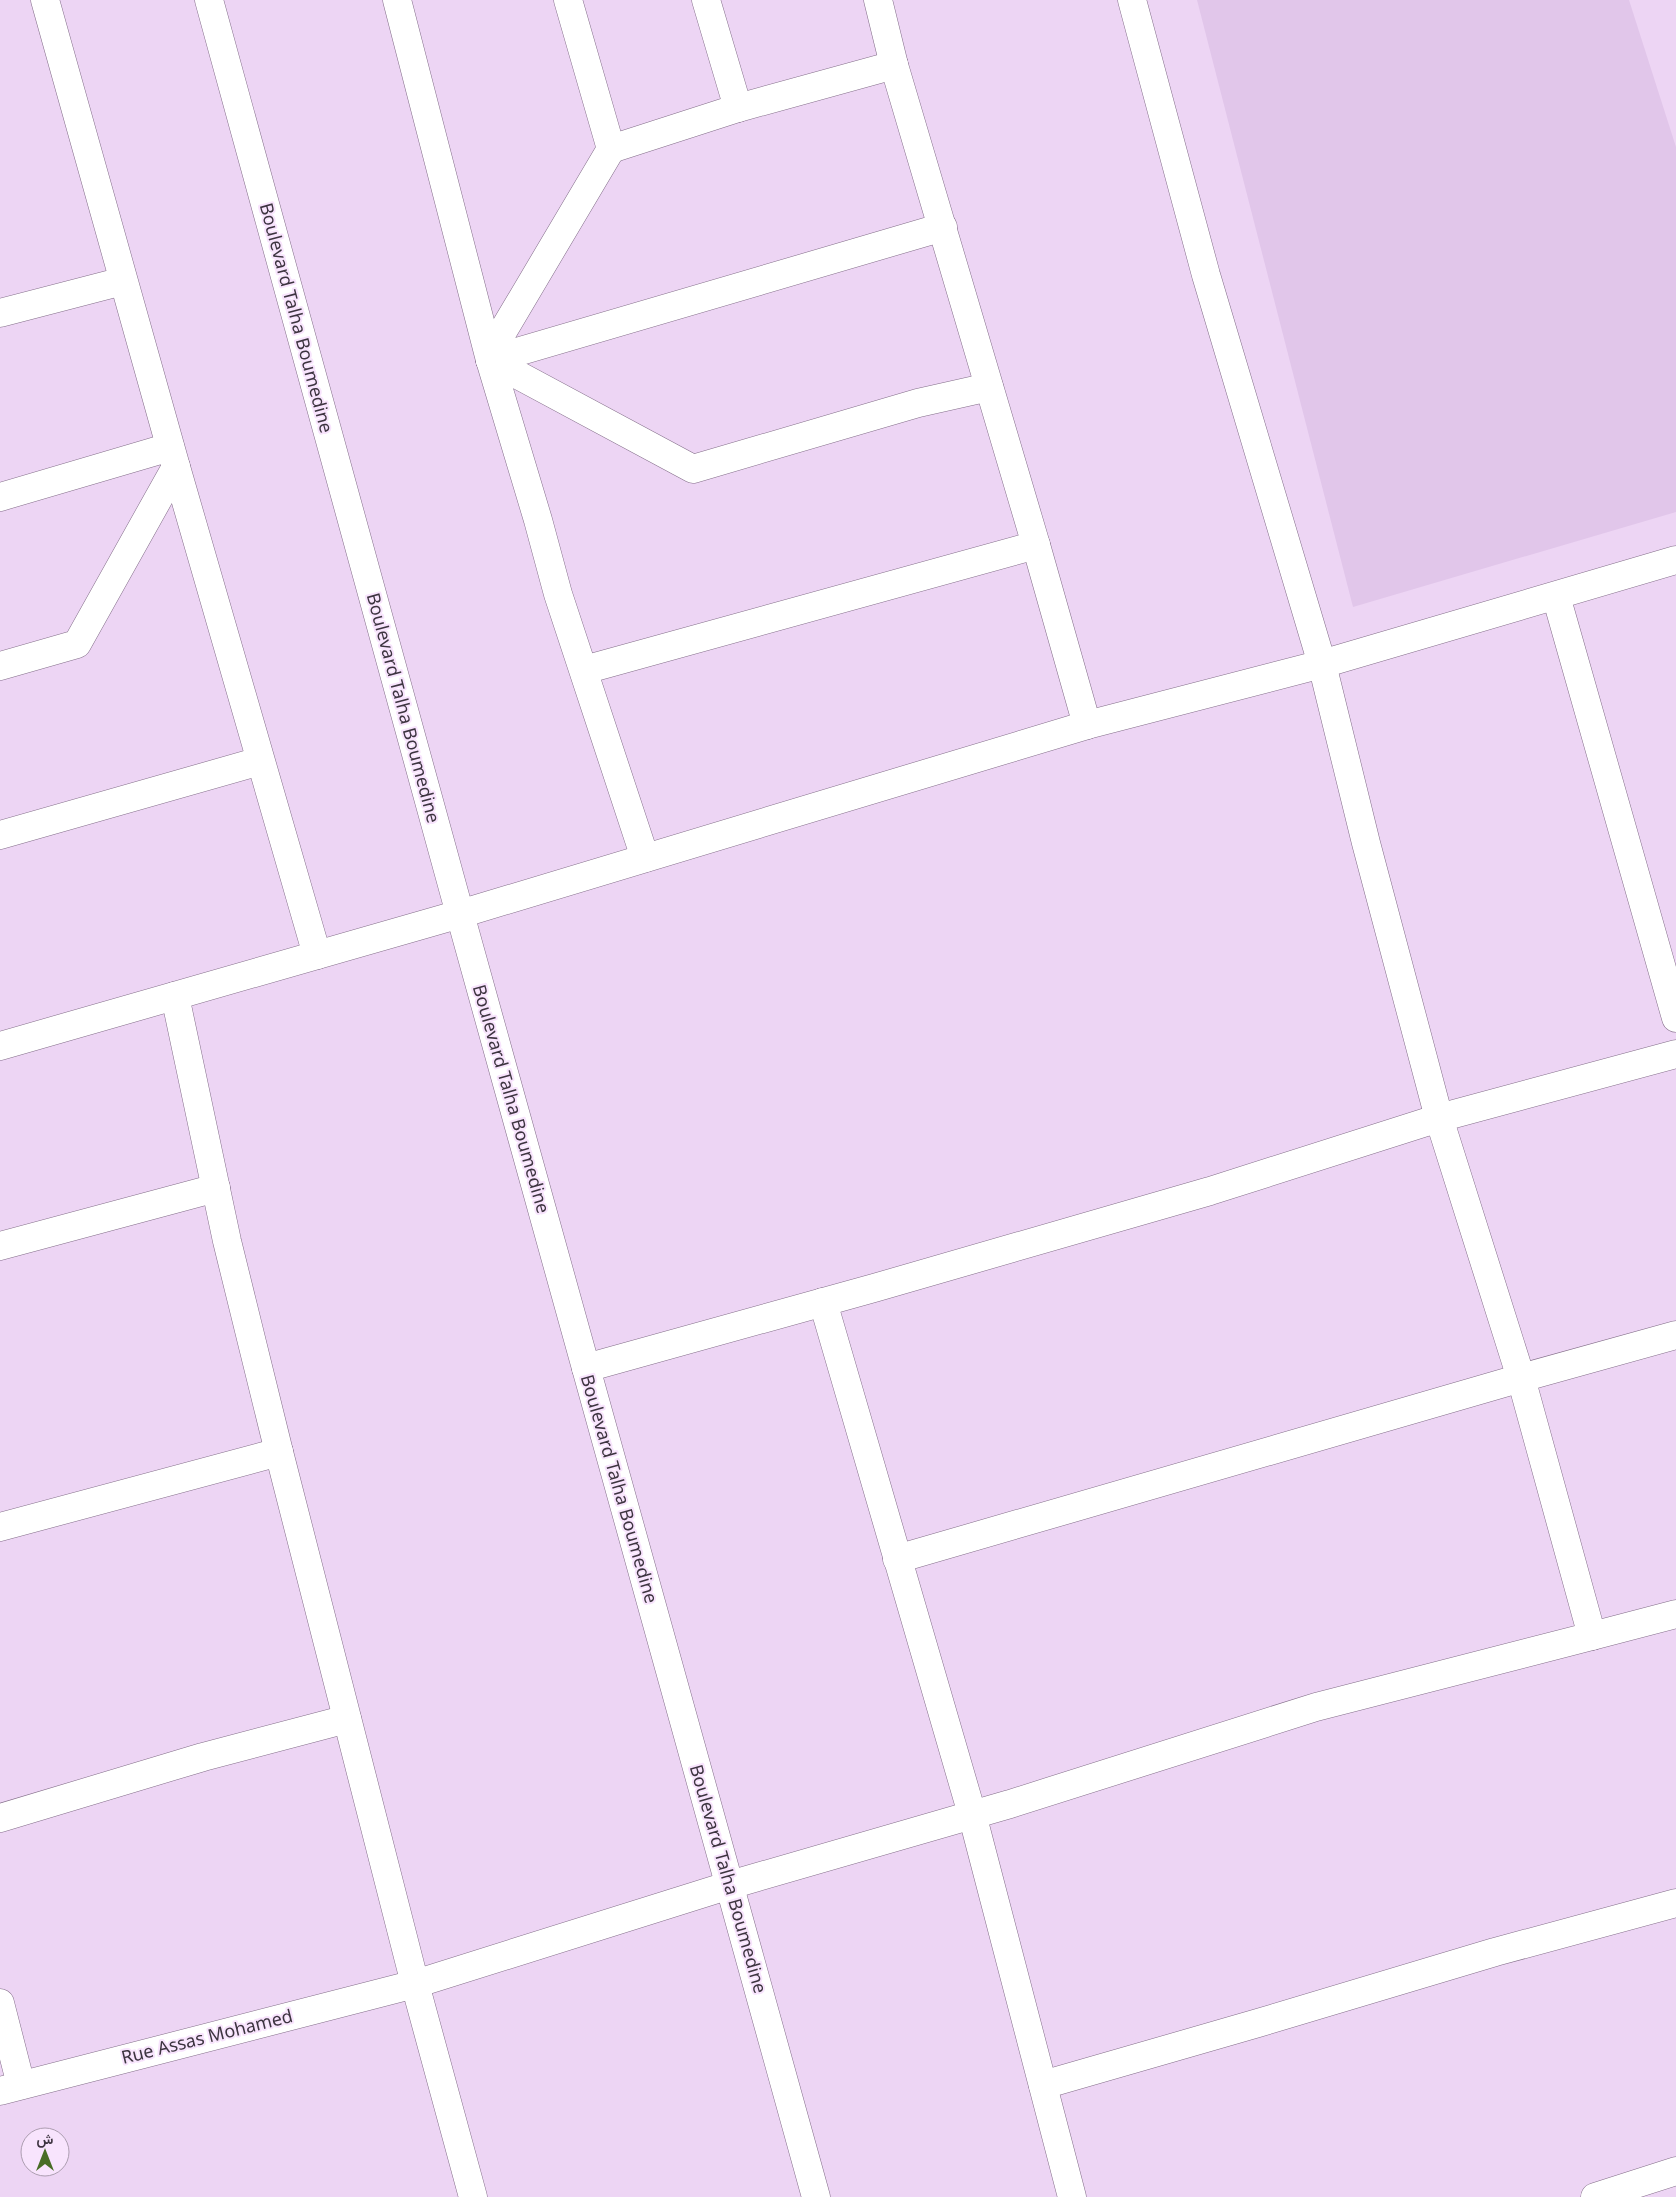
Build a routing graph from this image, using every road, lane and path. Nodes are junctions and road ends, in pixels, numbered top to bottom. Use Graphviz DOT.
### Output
graph roads {
  1 [pos="45,0"];
  2 [pos="209,0"];
  3 [pos="397,0"];
  4 [pos="568,0"];
  5 [pos="706,0"];
  6 [pos="878,0"];
  7 [pos="1132,0"];
  8 [pos="894,65"];
  9 [pos="738,108"];
  10 [pos="611,149"];
  11 [pos="943,227"];
  12 [pos="123,281"];
  13 [pos="0,313"];
  14 [pos="490,360"];
  15 [pos="989,387"];
  16 [pos="173,458"];
  17 [pos="0,496"];
  18 [pos="1036,545"];
  19 [pos="1676,560"];
  20 [pos="1556,596"];
  21 [pos="1322,664"];
  22 [pos="0,666"];
  23 [pos="584,670"];
  24 [pos="1087,725"];
  25 [pos="260,761"];
  26 [pos="0,835"];
  27 [pos="645,858"];
  28 [pos="460,914"];
  29 [pos="317,956"];
  30 [pos="175,996"];
  31 [pos="1676,1018"];
  32 [pos="0,1046"];
  33 [pos="1676,1054"];
  34 [pos="1439,1118"];
  35 [pos="216,1188"];
  36 [pos="0,1246"];
  37 [pos="822,1302"];
  38 [pos="1676,1335"];
  39 [pos="586,1368"];
  40 [pos="1522,1378"];
  41 [pos="279,1452"];
  42 [pos="0,1527"];
  43 [pos="896,1559"];
  44 [pos="1676,1614"];
  45 [pos="1592,1636"];
  46 [pos="347,1719"];
  47 [pos="972,1814"];
  48 [pos="0,1818"];
  49 [pos="730,1885"];
  50 [pos="1676,1903"];
  51 [pos="415,1984"];
  52 [pos="0,2003"];
  53 [pos="1042,2085"];
  54 [pos="11,2088"];
  55 [pos="1676,2171"];
  56 [pos="473,2197"];
  57 [pos="816,2197"];
  58 [pos="1072,2197"];
  59 [pos="1595,2197"];
  1 -- 12 [label="street"];
  2 -- 28 [label="street, Boulevard Talha Boumedine"];
  3 -- 14 [label="street"];
  4 -- 10 [label="street"];
  5 -- 9 [label="street"];
  6 -- 8 [label="street"];
  7 -- 21 [label="street"];
  8 -- 9 [label="street"];
  8 -- 11 [label="street"];
  9 -- 10 [label="street"];
  10 -- 14 [label="street"];
  11 -- 14 [label="street"];
  11 -- 15 [label="street"];
  12 -- 13 [label="street"];
  12 -- 16 [label="street"];
  14 -- 15 [label="street"];
  14 -- 23 [label="street"];
  15 -- 18 [label="street"];
  16 -- 17 [label="street"];
  16 -- 22 [label="street"];
  16 -- 25 [label="street"];
  18 -- 23 [label="street"];
  18 -- 24 [label="street"];
  19 -- 20 [label="street"];
  20 -- 21 [label="street"];
  20 -- 31 [label="street"];
  21 -- 24 [label="street"];
  21 -- 34 [label="street"];
  23 -- 27 [label="street"];
  24 -- 27 [label="street"];
  25 -- 26 [label="street"];
  25 -- 29 [label="street"];
  27 -- 28 [label="street"];
  28 -- 29 [label="street"];
  28 -- 39 [label="street, Boulevard Talha Boumedine"];
  29 -- 30 [label="street"];
  30 -- 32 [label="street"];
  30 -- 35 [label="street"];
  33 -- 34 [label="street"];
  34 -- 37 [label="street"];
  34 -- 40 [label="street"];
  35 -- 36 [label="street"];
  35 -- 41 [label="street"];
  37 -- 39 [label="street"];
  37 -- 43 [label="street"];
  38 -- 40 [label="street"];
  39 -- 49 [label="street, Boulevard Talha Boumedine"];
  40 -- 43 [label="street"];
  40 -- 45 [label="street"];
  41 -- 42 [label="street"];
  41 -- 46 [label="street"];
  43 -- 47 [label="street"];
  44 -- 45 [label="street, Rue Assas Mohamed"];
  45 -- 47 [label="street, Rue Assas Mohamed"];
  46 -- 48 [label="street"];
  46 -- 51 [label="street"];
  47 -- 49 [label="street, Rue Assas Mohamed"];
  47 -- 53 [label="street"];
  49 -- 51 [label="street, Rue Assas Mohamed"];
  49 -- 57 [label="street, Boulevard Talha Boumedine"];
  50 -- 53 [label="street"];
  51 -- 54 [label="street, Rue Assas Mohamed"];
  51 -- 56 [label="street"];
  52 -- 54 [label="street"];
  53 -- 58 [label="street"];
  55 -- 59 [label="street"];
}
